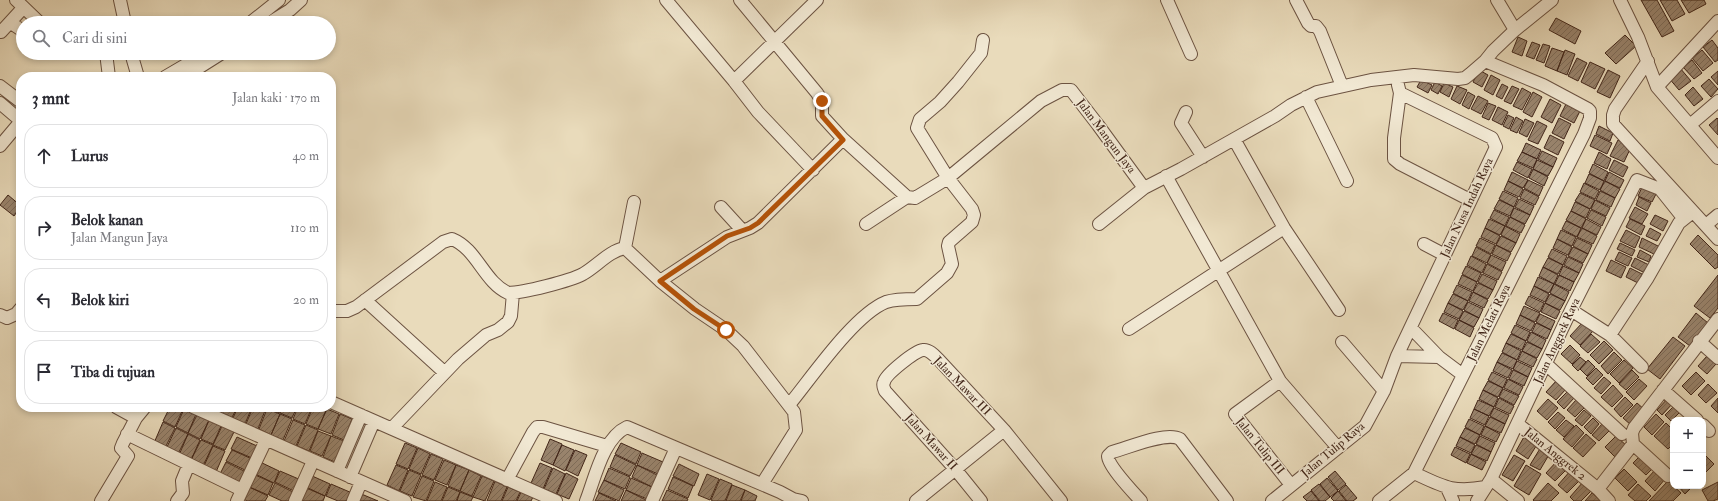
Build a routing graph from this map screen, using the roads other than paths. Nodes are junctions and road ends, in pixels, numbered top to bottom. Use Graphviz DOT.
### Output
graph roads {
  1 [pos="120,0"];
  2 [pos="279,0"];
  3 [pos="301,0"];
  4 [pos="666,0"];
  5 [pos="740,0"];
  6 [pos="817,0"];
  7 [pos="1167,0"];
  8 [pos="1296,0"];
  9 [pos="1497,0"];
  10 [pos="1552,0"];
  11 [pos="1620,0"];
  12 [pos="20,4"];
  13 [pos="33,16"];
  14 [pos="123,16"];
  15 [pos="259,16"];
  16 [pos="280,16"];
  17 [pos="1718,21"];
  18 [pos="11,23"];
  19 [pos="16,26"];
  20 [pos="1515,30"];
  21 [pos="1,32"];
  22 [pos="983,40"];
  23 [pos="774,42"];
  24 [pos="1191,54"];
  25 [pos="107,60"];
  26 [pos="134,60"];
  27 [pos="194,60"];
  28 [pos="211,60"];
  29 [pos="1485,61"];
  30 [pos="1648,61"];
  31 [pos="108,72"];
  32 [pos="137,72"];
  33 [pos="174,72"];
  34 [pos="192,72"];
  35 [pos="1396,78"];
  36 [pos="734,81"];
  37 [pos="0,86"];
  38 [pos="1342,86"];
  39 [pos="1657,86"];
  40 [pos="1400,93"];
  41 [pos="1306,97"];
  42 [pos="16,98"];
  43 [pos="1718,101"];
  44 [pos="0,103"];
  45 [pos="1186,112"];
  46 [pos="16,117"];
  47 [pos="1690,125"];
  48 [pos="16,127"];
  49 [pos="1234,139"];
  50 [pos="843,140"];
  51 [pos="0,146"];
  52 [pos="1203,157"];
  53 [pos="1718,158"];
  54 [pos="813,170"];
  55 [pos="1166,176"];
  56 [pos="948,178"];
  57 [pos="1347,181"];
  58 [pos="1144,188"];
  59 [pos="907,197"];
  60 [pos="1470,200"];
  61 [pos="634,202"];
  62 [pos="721,207"];
  63 [pos="1689,215"];
  64 [pos="1714,221"];
  65 [pos="866,224"];
  66 [pos="1099,224"];
  67 [pos="1284,228"];
  68 [pos="742,230"];
  69 [pos="1718,239"];
  70 [pos="1424,244"];
  71 [pos="625,248"];
  72 [pos="1444,255"];
  73 [pos="1219,269"];
  74 [pos="660,281"];
  75 [pos="512,293"];
  76 [pos="365,300"];
  77 [pos="1339,310"];
  78 [pos="1571,310"];
  79 [pos="336,311"];
  80 [pos="16,314"];
  81 [pos="0,315"];
  82 [pos="1718,319"];
  83 [pos="1411,328"];
  84 [pos="1129,329"];
  85 [pos="1610,335"];
  86 [pos="1342,342"];
  87 [pos="1699,342"];
  88 [pos="1397,356"];
  89 [pos="1439,357"];
  90 [pos="1718,358"];
  91 [pos="1546,364"];
  92 [pos="1642,367"];
  93 [pos="444,372"];
  94 [pos="1463,375"];
  95 [pos="1280,380"];
  96 [pos="884,382"];
  97 [pos="1663,390"];
  98 [pos="1384,392"];
  99 [pos="336,404"];
  100 [pos="789,405"];
  101 [pos="125,412"];
  102 [pos="141,412"];
  103 [pos="204,412"];
  104 [pos="361,415"];
  105 [pos="1694,417"];
  106 [pos="136,418"];
  107 [pos="374,421"];
  108 [pos="1518,424"];
  109 [pos="392,428"];
  110 [pos="1004,430"];
  111 [pos="128,434"];
  112 [pos="1622,434"];
  113 [pos="266,440"];
  114 [pos="1633,444"];
  115 [pos="607,446"];
  116 [pos="676,448"];
  117 [pos="1338,448"];
  118 [pos="313,461"];
  119 [pos="189,464"];
  120 [pos="956,470"];
  121 [pos="337,471"];
  122 [pos="1414,473"];
  123 [pos="1668,476"];
  124 [pos="350,477"];
  125 [pos="508,480"];
  126 [pos="361,482"];
  127 [pos="1488,483"];
  128 [pos="762,484"];
  129 [pos="1291,485"];
  130 [pos="1447,488"];
  131 [pos="1598,489"];
  132 [pos="242,490"];
  133 [pos="797,500"];
  134 [pos="101,501"];
  135 [pos="177,501"];
  136 [pos="237,501"];
  137 [pos="295,501"];
  138 [pos="353,501"];
  139 [pos="405,501"];
  140 [pos="556,501"];
  141 [pos="586,501"];
  142 [pos="652,501"];
  143 [pos="916,501"];
  144 [pos="981,501"];
  145 [pos="1061,501"];
  146 [pos="1141,501"];
  147 [pos="1227,501"];
  148 [pos="1272,501"];
  149 [pos="1379,501"];
  150 [pos="1453,501"];
  151 [pos="1477,501"];
  152 [pos="1518,501"];
  153 [pos="1609,501"];
  1 -- 14 [label="street"];
  2 -- 15 [label="street"];
  3 -- 16 [label="street"];
  4 -- 36 [label="street"];
  5 -- 23 [label="street"];
  6 -- 23 [label="street"];
  7 -- 24 [label="street"];
  8 -- 38 [label="street"];
  9 -- 20 [label="street"];
  10 -- 20 [label="street"];
  11 -- 30 [label="street"];
  12 -- 13 [label="street"];
  12 -- 18 [label="street"];
  17 -- 39 [label="street"];
  18 -- 19 [label="street"];
  18 -- 21 [label="street"];
  20 -- 29 [label="street"];
  22 -- 56 [label="street"];
  23 -- 36 [label="street"];
  23 -- 50 [label="street"];
  25 -- 31 [label="street"];
  26 -- 32 [label="street"];
  27 -- 33 [label="street"];
  28 -- 34 [label="street"];
  29 -- 35 [label="street"];
  29 -- 94 [label="street, Jalan Melati Raya"];
  30 -- 39 [label="street"];
  30 -- 63 [label="street"];
  35 -- 38 [label="street"];
  35 -- 40 [label="street"];
  36 -- 54 [label="street"];
  37 -- 42 [label="street"];
  38 -- 41 [label="street"];
  39 -- 47 [label="street"];
  40 -- 60 [label="street"];
  40 -- 60 [label="street, Jalan Nusa Indah Raya"];
  41 -- 49 [label="street"];
  41 -- 57 [label="street"];
  43 -- 47 [label="street"];
  44 -- 46 [label="street"];
  45 -- 52 [label="street"];
  47 -- 53 [label="street"];
  48 -- 51 [label="street"];
  49 -- 52 [label="street"];
  49 -- 67 [label="street"];
  50 -- 54 [label="street"];
  50 -- 59 [label="street"];
  52 -- 55 [label="street"];
  54 -- 68 [label="street"];
  55 -- 58 [label="street"];
  55 -- 73 [label="street"];
  56 -- 58 [label="street, Jalan Mangun Jaya"];
  56 -- 59 [label="street, Jalan Mangun Jaya"];
  56 -- 100 [label="street"];
  58 -- 66 [label="street"];
  59 -- 65 [label="street, Jalan Mangun Jaya"];
  60 -- 72 [label="street, Jalan Nusa Indah Raya"];
  61 -- 71 [label="street"];
  62 -- 68 [label="street"];
  63 -- 64 [label="street"];
  63 -- 78 [label="street, Jalan Anggrek Raya"];
  63 -- 85 [label="street"];
  64 -- 69 [label="street"];
  67 -- 73 [label="street"];
  67 -- 77 [label="street"];
  68 -- 74 [label="street"];
  70 -- 72 [label="street"];
  71 -- 74 [label="street"];
  71 -- 75 [label="street"];
  72 -- 83 [label="street, Jalan Nusa Indah Raya"];
  73 -- 84 [label="street"];
  73 -- 95 [label="street"];
  74 -- 100 [label="street"];
  75 -- 76 [label="street"];
  75 -- 93 [label="street"];
  76 -- 79 [label="street"];
  76 -- 93 [label="street"];
  78 -- 85 [label="street"];
  78 -- 91 [label="street, Jalan Anggrek Raya"];
  80 -- 81 [label="street"];
  82 -- 87 [label="street"];
  83 -- 88 [label="street, Jalan Nusa Indah Raya"];
  83 -- 89 [label="street"];
  85 -- 92 [label="street"];
  86 -- 98 [label="street"];
  87 -- 90 [label="street"];
  87 -- 97 [label="street"];
  88 -- 89 [label="street"];
  88 -- 98 [label="street, Jalan Tulip Raya"];
  89 -- 94 [label="street"];
  91 -- 108 [label="street, Jalan Anggrek Raya"];
  91 -- 112 [label="street"];
  93 -- 109 [label="street"];
  94 -- 122 [label="street, Jalan Melati Raya"];
  95 -- 117 [label="street"];
  95 -- 129 [label="street, Jalan Tulip III"];
  96 -- 110 [label="street, Jalan Mawar III"];
  96 -- 120 [label="street, Jalan Mawar II"];
  97 -- 105 [label="street"];
  97 -- 114 [label="street"];
  98 -- 117 [label="street, Jalan Tulip Raya"];
  99 -- 104 [label="street"];
  100 -- 128 [label="street"];
  101 -- 106 [label="street"];
  102 -- 106 [label="street"];
  103 -- 113 [label="street"];
  104 -- 107 [label="street"];
  104 -- 121 [label="street"];
  106 -- 111 [label="street"];
  107 -- 109 [label="street"];
  107 -- 124 [label="street"];
  108 -- 127 [label="street, Jalan Anggrek Raya"];
  108 -- 131 [label="street, Jalan Anggrek 2"];
  109 -- 125 [label="street"];
  110 -- 120 [label="street"];
  110 -- 145 [label="street, Jalan Mawar III"];
  111 -- 119 [label="street"];
  111 -- 134 [label="street"];
  113 -- 118 [label="street"];
  113 -- 132 [label="street"];
  114 -- 123 [label="street"];
  114 -- 131 [label="street"];
  115 -- 116 [label="street"];
  115 -- 125 [label="street"];
  115 -- 141 [label="street"];
  116 -- 128 [label="street"];
  116 -- 142 [label="street"];
  117 -- 129 [label="street, Jalan Tulip Raya"];
  118 -- 121 [label="street"];
  118 -- 137 [label="street"];
  119 -- 132 [label="street"];
  119 -- 135 [label="street"];
  120 -- 143 [label="street"];
  120 -- 144 [label="street, Jalan Mawar II"];
  121 -- 124 [label="street"];
  122 -- 130 [label="street"];
  122 -- 149 [label="street, Jalan Melati Raya"];
  124 -- 126 [label="street"];
  125 -- 140 [label="street"];
  126 -- 138 [label="street"];
  126 -- 139 [label="street"];
  127 -- 130 [label="street"];
  127 -- 151 [label="street, Jalan Anggrek Raya"];
  127 -- 152 [label="street"];
  128 -- 133 [label="street"];
  129 -- 148 [label="street, Jalan Tulip Raya"];
  130 -- 150 [label="street"];
  131 -- 153 [label="street, Jalan Anggrek 2"];
  132 -- 136 [label="street"];
  146 -- 147 [label="street"];
}
